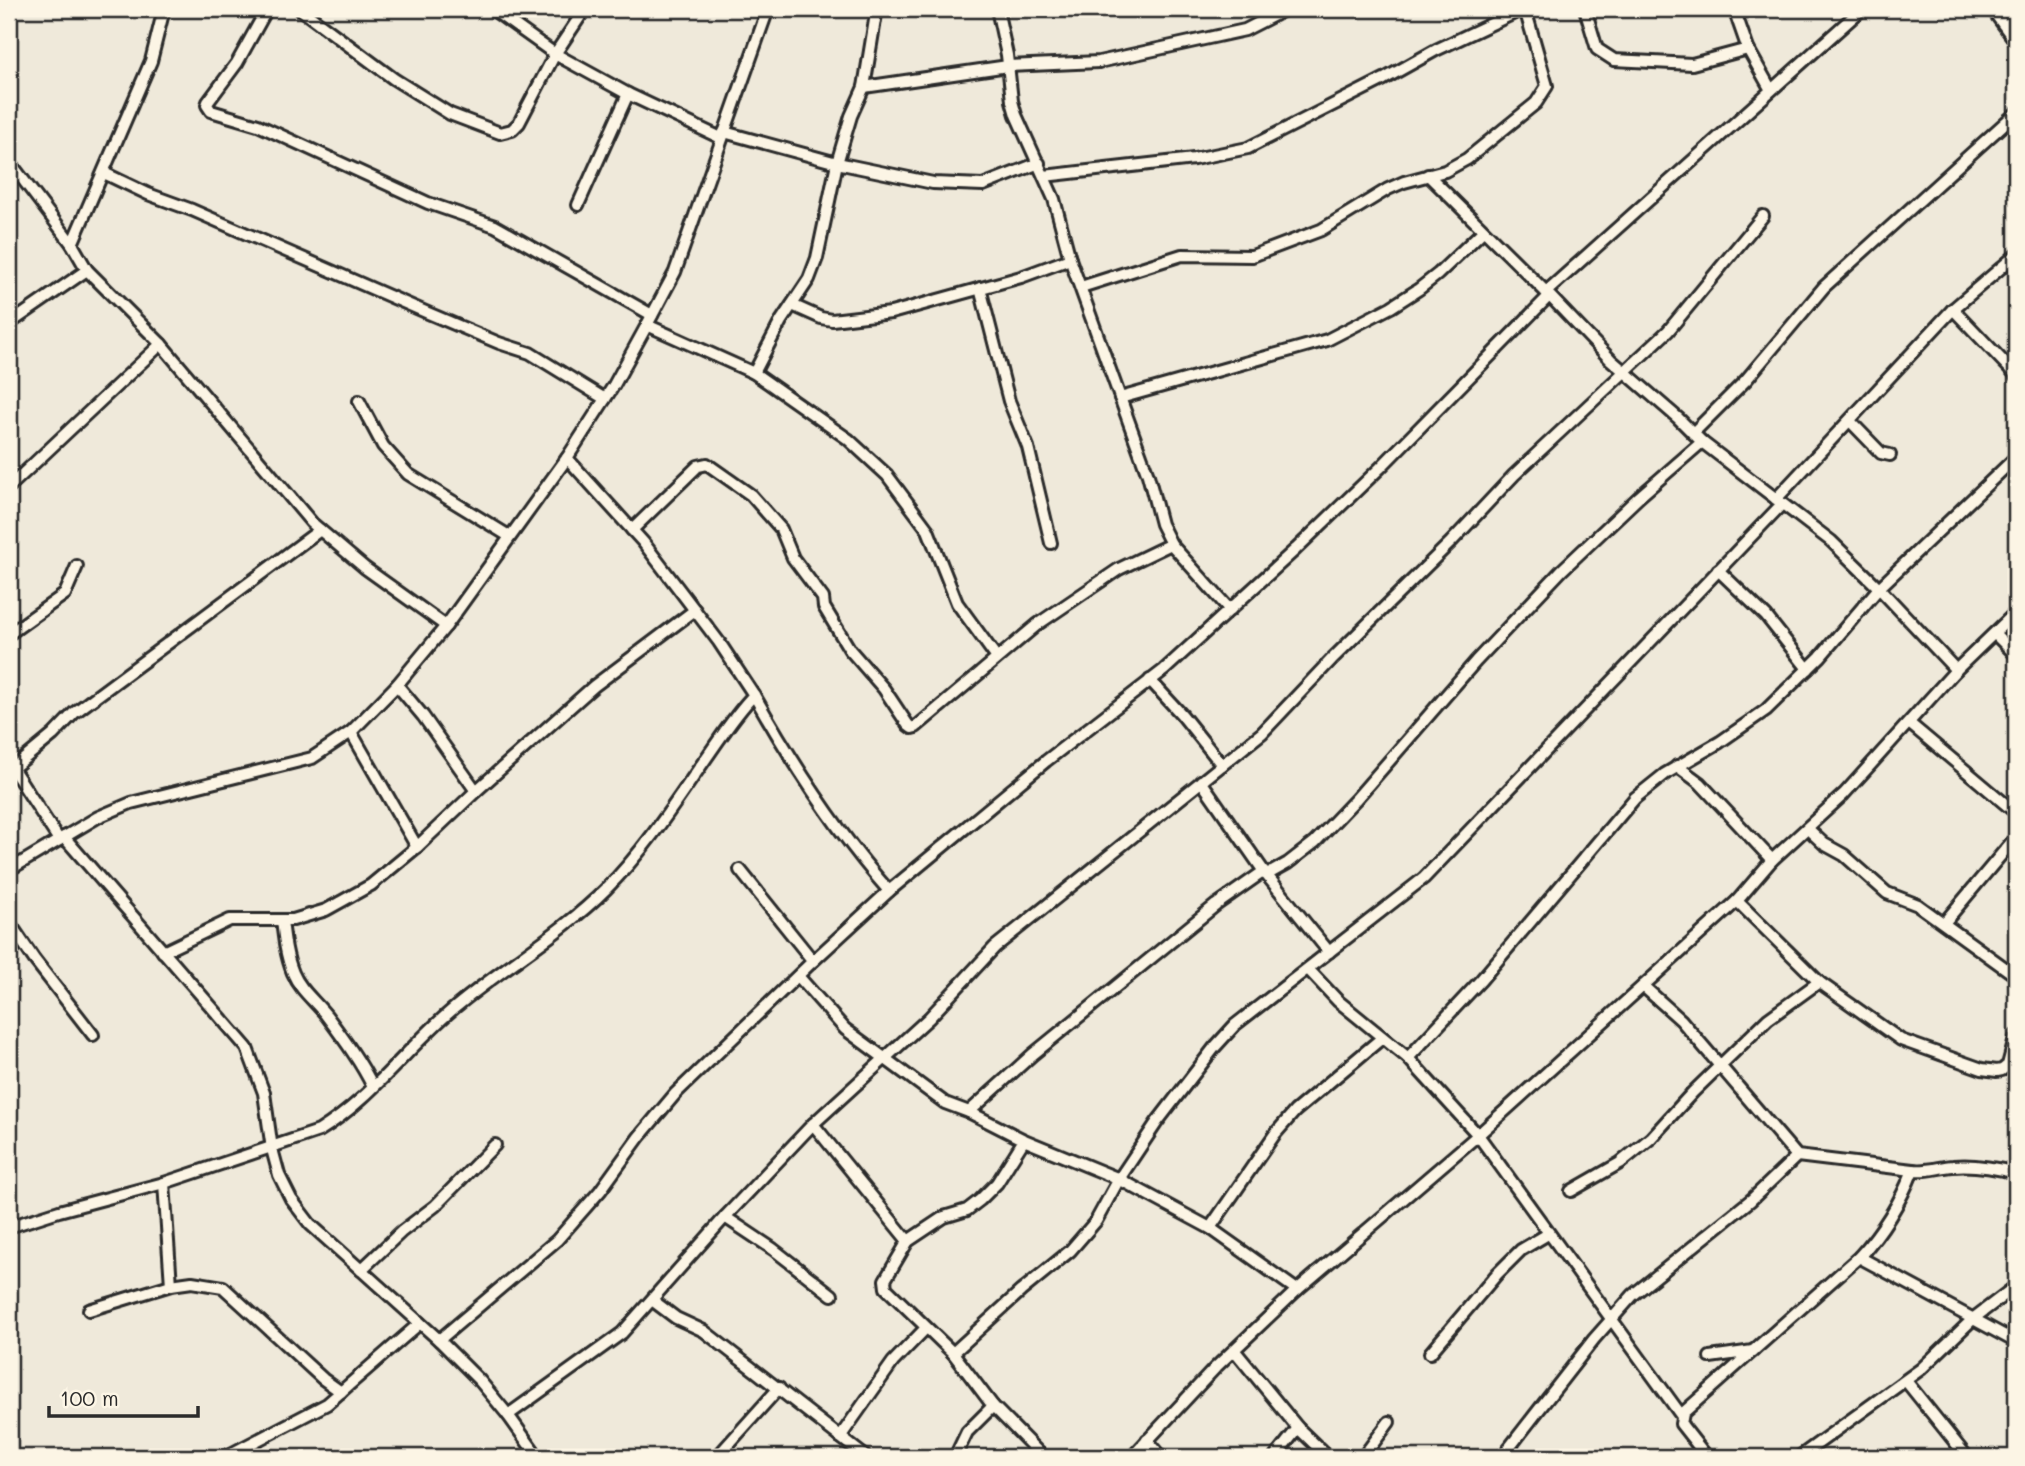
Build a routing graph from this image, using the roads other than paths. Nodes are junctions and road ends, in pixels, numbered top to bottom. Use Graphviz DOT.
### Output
graph roads {
  1 [pos="164,9"];
  2 [pos="267,9"];
  3 [pos="300,9"];
  4 [pos="492,9"];
  5 [pos="585,9"];
  6 [pos="768,9"];
  7 [pos="878,9"];
  8 [pos="997,9"];
  9 [pos="1286,9"];
  10 [pos="1524,9"];
  11 [pos="1585,9"];
  12 [pos="1734,9"];
  13 [pos="1862,9"];
  14 [pos="1992,9"];
  15 [pos="2016,42"];
  16 [pos="1748,48"];
  17 [pos="555,54"];
  18 [pos="1008,66"];
  19 [pos="864,87"];
  20 [pos="1771,90"];
  21 [pos="628,94"];
  22 [pos="2016,113"];
  23 [pos="722,135"];
  24 [pos="9,161"];
  25 [pos="837,163"];
  26 [pos="1039,163"];
  27 [pos="104,173"];
  28 [pos="1428,175"];
  29 [pos="1044,176"];
  30 [pos="578,205"];
  31 [pos="1763,216"];
  32 [pos="1483,231"];
  33 [pos="72,244"];
  34 [pos="2016,255"];
  35 [pos="1070,258"];
  36 [pos="87,270"];
  37 [pos="1081,287"];
  38 [pos="979,288"];
  39 [pos="1548,294"];
  40 [pos="792,305"];
  41 [pos="1953,309"];
  42 [pos="650,320"];
  43 [pos="9,324"];
  44 [pos="161,344"];
  45 [pos="1623,371"];
  46 [pos="754,373"];
  47 [pos="2016,375"];
  48 [pos="1120,398"];
  49 [pos="605,399"];
  50 [pos="359,401"];
  51 [pos="1850,421"];
  52 [pos="1693,433"];
  53 [pos="1702,442"];
  54 [pos="1890,454"];
  55 [pos="2016,457"];
  56 [pos="567,458"];
  57 [pos="9,487"];
  58 [pos="1779,501"];
  59 [pos="320,530"];
  60 [pos="632,530"];
  61 [pos="509,536"];
  62 [pos="1051,543"];
  63 [pos="1171,544"];
  64 [pos="77,566"];
  65 [pos="1718,570"];
  66 [pos="1879,588"];
  67 [pos="1230,610"];
  68 [pos="695,611"];
  69 [pos="2016,612"];
  70 [pos="446,626"];
  71 [pos="9,634"];
  72 [pos="1995,634"];
  73 [pos="2016,655"];
  74 [pos="997,658"];
  75 [pos="1808,668"];
  76 [pos="1956,670"];
  77 [pos="1150,680"];
  78 [pos="397,685"];
  79 [pos="754,695"];
  80 [pos="1909,723"];
  81 [pos="351,732"];
  82 [pos="11,765"];
  83 [pos="1222,765"];
  84 [pos="1677,766"];
  85 [pos="1201,781"];
  86 [pos="476,791"];
  87 [pos="2016,813"];
  88 [pos="1808,829"];
  89 [pos="2016,837"];
  90 [pos="61,839"];
  91 [pos="417,846"];
  92 [pos="1772,860"];
  93 [pos="9,870"];
  94 [pos="740,870"];
  95 [pos="1265,873"];
  96 [pos="889,891"];
  97 [pos="1737,901"];
  98 [pos="282,920"];
  99 [pos="9,922"];
  100 [pos="1944,923"];
  101 [pos="1329,952"];
  102 [pos="163,953"];
  103 [pos="813,961"];
  104 [pos="1308,969"];
  105 [pos="798,976"];
  106 [pos="2016,976"];
  107 [pos="1819,982"];
  108 [pos="1643,986"];
  109 [pos="93,1035"];
  110 [pos="2016,1035"];
  111 [pos="1382,1038"];
  112 [pos="1408,1058"];
  113 [pos="885,1060"];
  114 [pos="1719,1066"];
  115 [pos="373,1087"];
  116 [pos="969,1112"];
  117 [pos="813,1124"];
  118 [pos="1478,1135"];
  119 [pos="1024,1140"];
  120 [pos="495,1145"];
  121 [pos="272,1149"];
  122 [pos="1797,1156"];
  123 [pos="1913,1170"];
  124 [pos="2016,1173"];
  125 [pos="1119,1179"];
  126 [pos="164,1183"];
  127 [pos="1571,1191"];
  128 [pos="725,1217"];
  129 [pos="9,1227"];
  130 [pos="1210,1228"];
  131 [pos="1548,1234"];
  132 [pos="908,1241"];
  133 [pos="1859,1257"];
  134 [pos="361,1270"];
  135 [pos="171,1285"];
  136 [pos="2016,1286"];
  137 [pos="1297,1290"];
  138 [pos="832,1295"];
  139 [pos="652,1300"];
  140 [pos="89,1310"];
  141 [pos="1973,1318"];
  142 [pos="1612,1320"];
  143 [pos="420,1323"];
  144 [pos="926,1328"];
  145 [pos="439,1340"];
  146 [pos="2016,1342"];
  147 [pos="1235,1351"];
  148 [pos="1752,1351"];
  149 [pos="953,1353"];
  150 [pos="1430,1353"];
  151 [pos="1710,1357"];
  152 [pos="1906,1381"];
  153 [pos="779,1388"];
  154 [pos="341,1392"];
  155 [pos="993,1406"];
  156 [pos="508,1415"];
  157 [pos="1681,1415"];
  158 [pos="1389,1422"];
  159 [pos="1298,1428"];
  160 [pos="840,1437"];
  161 [pos="1147,1440"];
  162 [pos="860,1456"];
  163 [pos="225,1457"];
  164 [pos="538,1457"];
  165 [pos="717,1457"];
  166 [pos="955,1457"];
  167 [pos="1043,1457"];
  168 [pos="1132,1457"];
  169 [pos="1162,1457"];
  170 [pos="1275,1457"];
  171 [pos="1328,1457"];
  172 [pos="1363,1457"];
  173 [pos="1502,1457"];
  174 [pos="1707,1457"];
  175 [pos="1799,1457"];
  176 [pos="1967,1457"];
  1 -- 27 [label="street"];
  2 -- 42 [label="street"];
  3 -- 17 [label="street"];
  4 -- 17 [label="street"];
  5 -- 17 [label="street"];
  6 -- 23 [label="street"];
  7 -- 19 [label="street"];
  8 -- 18 [label="street"];
  9 -- 18 [label="street"];
  10 -- 28 [label="street"];
  10 -- 29 [label="street"];
  11 -- 16 [label="street"];
  12 -- 16 [label="street"];
  13 -- 20 [label="street"];
  14 -- 15 [label="street"];
  16 -- 20 [label="street"];
  17 -- 21 [label="street"];
  18 -- 19 [label="street"];
  18 -- 26 [label="street"];
  19 -- 25 [label="street"];
  20 -- 39 [label="street"];
  21 -- 23 [label="street"];
  21 -- 30 [label="street"];
  22 -- 52 [label="street"];
  23 -- 25 [label="street"];
  23 -- 42 [label="street"];
  24 -- 33 [label="street"];
  25 -- 26 [label="street"];
  25 -- 40 [label="street"];
  26 -- 29 [label="street"];
  27 -- 33 [label="street"];
  27 -- 49 [label="street"];
  28 -- 32 [label="street"];
  28 -- 37 [label="street"];
  29 -- 35 [label="street"];
  31 -- 45 [label="street"];
  32 -- 39 [label="street"];
  32 -- 48 [label="street"];
  33 -- 36 [label="street"];
  34 -- 41 [label="street"];
  35 -- 37 [label="street"];
  35 -- 38 [label="street"];
  36 -- 43 [label="street"];
  36 -- 44 [label="street"];
  37 -- 48 [label="street"];
  38 -- 40 [label="street"];
  38 -- 62 [label="street"];
  39 -- 45 [label="street"];
  39 -- 67 [label="street"];
  40 -- 46 [label="street"];
  41 -- 47 [label="street"];
  41 -- 51 [label="street"];
  42 -- 46 [label="street"];
  42 -- 49 [label="street"];
  44 -- 57 [label="street"];
  44 -- 59 [label="street"];
  45 -- 52 [label="street"];
  45 -- 83 [label="street"];
  46 -- 74 [label="street"];
  48 -- 63 [label="street"];
  49 -- 56 [label="street"];
  50 -- 61 [label="street"];
  51 -- 54 [label="street"];
  51 -- 58 [label="street"];
  52 -- 53 [label="street"];
  53 -- 58 [label="street"];
  53 -- 95 [label="street"];
  55 -- 66 [label="street"];
  56 -- 60 [label="street"];
  56 -- 61 [label="street"];
  58 -- 65 [label="street"];
  58 -- 66 [label="street"];
  59 -- 70 [label="street"];
  59 -- 82 [label="street"];
  60 -- 68 [label="street"];
  60 -- 74 [label="street"];
  61 -- 70 [label="street"];
  63 -- 67 [label="street"];
  63 -- 74 [label="street"];
  64 -- 71 [label="street"];
  65 -- 75 [label="street"];
  65 -- 101 [label="street"];
  66 -- 75 [label="street"];
  66 -- 76 [label="street"];
  67 -- 77 [label="street"];
  68 -- 79 [label="street"];
  68 -- 86 [label="street"];
  69 -- 72 [label="street"];
  70 -- 78 [label="street"];
  72 -- 73 [label="street"];
  72 -- 76 [label="street"];
  75 -- 84 [label="street"];
  76 -- 80 [label="street"];
  77 -- 83 [label="street"];
  77 -- 96 [label="street"];
  78 -- 81 [label="street"];
  78 -- 86 [label="street"];
  79 -- 96 [label="street"];
  79 -- 115 [label="street"];
  80 -- 87 [label="street"];
  80 -- 88 [label="street"];
  81 -- 90 [label="street"];
  81 -- 91 [label="street"];
  82 -- 90 [label="street"];
  83 -- 85 [label="street"];
  84 -- 92 [label="street"];
  84 -- 112 [label="street"];
  85 -- 95 [label="street"];
  85 -- 113 [label="street"];
  86 -- 91 [label="street"];
  88 -- 92 [label="street"];
  88 -- 100 [label="street"];
  89 -- 100 [label="street"];
  90 -- 93 [label="street"];
  90 -- 102 [label="street"];
  91 -- 98 [label="street"];
  92 -- 97 [label="street"];
  94 -- 103 [label="street"];
  95 -- 101 [label="street"];
  95 -- 116 [label="street"];
  96 -- 103 [label="street"];
  97 -- 107 [label="street"];
  97 -- 108 [label="street"];
  98 -- 102 [label="street"];
  98 -- 115 [label="street"];
  99 -- 109 [label="street"];
  100 -- 106 [label="street"];
  101 -- 104 [label="street"];
  102 -- 121 [label="street"];
  103 -- 105 [label="street"];
  104 -- 111 [label="street"];
  104 -- 125 [label="street"];
  105 -- 113 [label="street"];
  105 -- 145 [label="street"];
  107 -- 110 [label="street"];
  107 -- 114 [label="street"];
  108 -- 114 [label="street"];
  108 -- 118 [label="street"];
  111 -- 112 [label="street"];
  111 -- 130 [label="street"];
  112 -- 118 [label="street"];
  113 -- 116 [label="street"];
  113 -- 117 [label="street"];
  114 -- 122 [label="street"];
  114 -- 127 [label="street"];
  115 -- 121 [label="street"];
  116 -- 119 [label="street"];
  117 -- 128 [label="street"];
  117 -- 132 [label="street"];
  118 -- 131 [label="street"];
  118 -- 137 [label="street"];
  119 -- 125 [label="street"];
  119 -- 132 [label="street"];
  120 -- 134 [label="street"];
  121 -- 126 [label="street"];
  121 -- 134 [label="street"];
  122 -- 123 [label="street"];
  122 -- 142 [label="street"];
  123 -- 124 [label="street"];
  123 -- 133 [label="street"];
  125 -- 130 [label="street"];
  125 -- 149 [label="street"];
  126 -- 129 [label="street"];
  126 -- 135 [label="street"];
  128 -- 138 [label="street"];
  128 -- 139 [label="street"];
  130 -- 137 [label="street"];
  131 -- 142 [label="street"];
  131 -- 150 [label="street"];
  132 -- 144 [label="street"];
  133 -- 141 [label="street"];
  133 -- 148 [label="street"];
  134 -- 143 [label="street"];
  135 -- 140 [label="street"];
  135 -- 154 [label="street"];
  136 -- 141 [label="street"];
  137 -- 147 [label="street"];
  139 -- 153 [label="street"];
  139 -- 156 [label="street"];
  141 -- 146 [label="street"];
  141 -- 152 [label="street"];
  142 -- 157 [label="street"];
  142 -- 173 [label="street"];
  143 -- 145 [label="street"];
  143 -- 154 [label="street"];
  144 -- 149 [label="street"];
  144 -- 160 [label="street"];
  145 -- 156 [label="street"];
  147 -- 159 [label="street"];
  147 -- 161 [label="street"];
  148 -- 151 [label="street"];
  148 -- 157 [label="street"];
  149 -- 155 [label="street"];
  152 -- 175 [label="street"];
  152 -- 176 [label="street"];
  153 -- 160 [label="street"];
  153 -- 165 [label="street"];
  154 -- 163 [label="street"];
  155 -- 166 [label="street"];
  155 -- 167 [label="street"];
  156 -- 164 [label="street"];
  157 -- 174 [label="street"];
  158 -- 172 [label="street"];
  159 -- 170 [label="street"];
  159 -- 171 [label="street"];
  160 -- 162 [label="street"];
  161 -- 168 [label="street"];
  161 -- 169 [label="street"];
}
